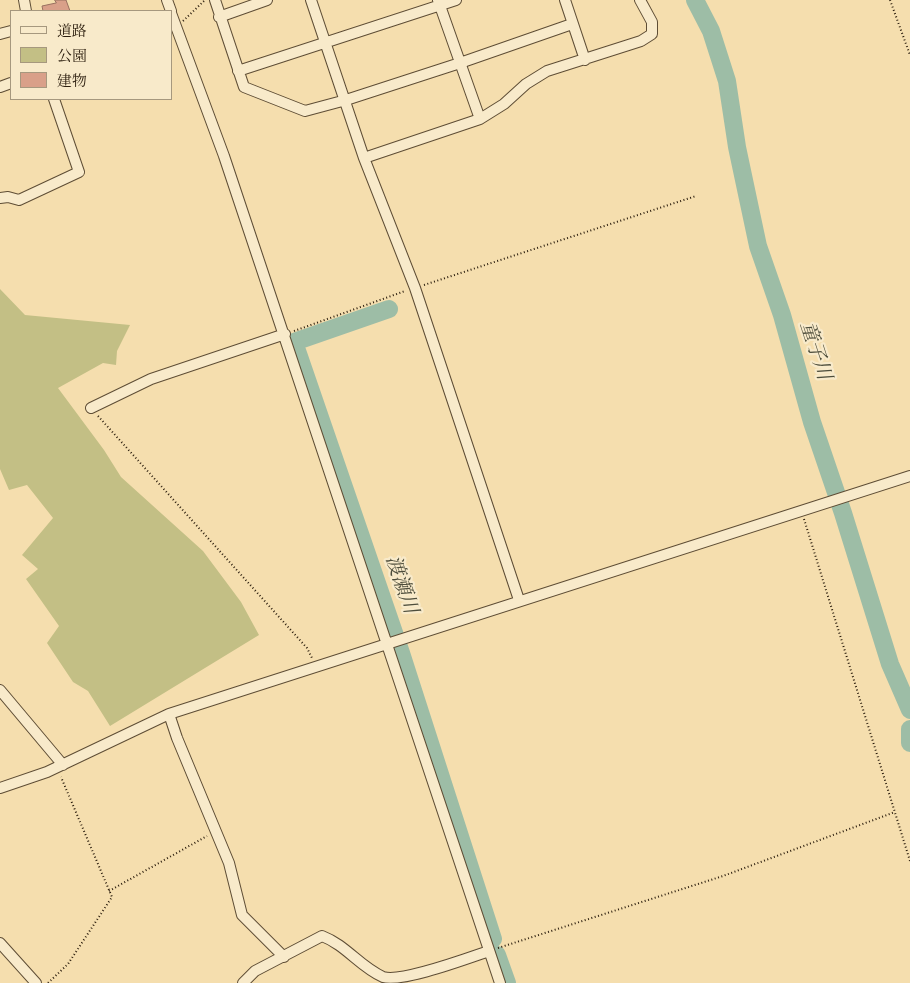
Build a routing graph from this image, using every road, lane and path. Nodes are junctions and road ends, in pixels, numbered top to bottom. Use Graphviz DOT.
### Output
graph roads {
  1 [pos="204,0"];
  2 [pos="215,0"];
  3 [pos="267,0"];
  4 [pos="311,0"];
  5 [pos="456,0"];
  6 [pos="565,0"];
  7 [pos="640,0"];
  8 [pos="890,0"];
  9 [pos="439,3"];
  10 [pos="172,15"];
  11 [pos="219,17"];
  12 [pos="572,24"];
  13 [pos="176,28"];
  14 [pos="326,42"];
  15 [pos="910,55"];
  16 [pos="585,60"];
  17 [pos="460,63"];
  18 [pos="238,71"];
  19 [pos="54,100"];
  20 [pos="346,100"];
  21 [pos="480,119"];
  22 [pos="364,158"];
  23 [pos="696,196"];
  24 [pos="0,198"];
  25 [pos="415,288"];
  26 [pos="285,334"];
  27 [pos="91,408"];
  28 [pos="905,477"];
  29 [pos="802,510"];
  30 [pos="519,600"];
  31 [pos="388,643"];
  32 [pos="317,666"];
  33 [pos="0,690"];
  34 [pos="169,714"];
  35 [pos="60,766"];
  36 [pos="0,788"];
  37 [pos="895,812"];
  38 [pos="216,831"];
  39 [pos="910,860"];
  40 [pos="109,891"];
  41 [pos="0,943"];
  42 [pos="489,951"];
  43 [pos="4,955"];
  44 [pos="284,957"];
  45 [pos="36,983"];
  46 [pos="48,983"];
  47 [pos="243,983"];
  48 [pos="500,983"];
  1 -- 13 [label="path"];
  2 -- 11 [label="street"];
  3 -- 11 [label="street"];
  4 -- 14 [label="street"];
  5 -- 9 [label="street"];
  6 -- 12 [label="street"];
  7 -- 16 [label="street"];
  8 -- 15 [label="path"];
  9 -- 14 [label="street"];
  9 -- 17 [label="street"];
  10 -- 13 [label="street"];
  11 -- 18 [label="street"];
  12 -- 16 [label="street"];
  12 -- 17 [label="street"];
  13 -- 26 [label="street"];
  14 -- 18 [label="street"];
  14 -- 20 [label="street"];
  16 -- 21 [label="street"];
  17 -- 20 [label="street"];
  17 -- 21 [label="street"];
  18 -- 20 [label="street"];
  19 -- 24 [label="street"];
  20 -- 22 [label="street"];
  21 -- 22 [label="street"];
  22 -- 25 [label="street"];
  23 -- 25 [label="path"];
  25 -- 26 [label="path"];
  25 -- 30 [label="street"];
  26 -- 27 [label="street"];
  26 -- 31 [label="street"];
  27 -- 32 [label="path"];
  28 -- 29 [label="street"];
  29 -- 30 [label="street"];
  29 -- 37 [label="path"];
  30 -- 31 [label="street"];
  31 -- 32 [label="street"];
  31 -- 42 [label="street"];
  32 -- 34 [label="street"];
  33 -- 35 [label="street"];
  34 -- 35 [label="street"];
  34 -- 38 [label="street"];
  35 -- 36 [label="street"];
  35 -- 40 [label="path"];
  37 -- 39 [label="path"];
  37 -- 42 [label="path"];
  38 -- 40 [label="path"];
  38 -- 44 [label="street"];
  40 -- 46 [label="path"];
  41 -- 43 [label="street"];
  42 -- 44 [label="street"];
  42 -- 48 [label="street"];
  43 -- 45 [label="street"];
  44 -- 47 [label="street"];
}
